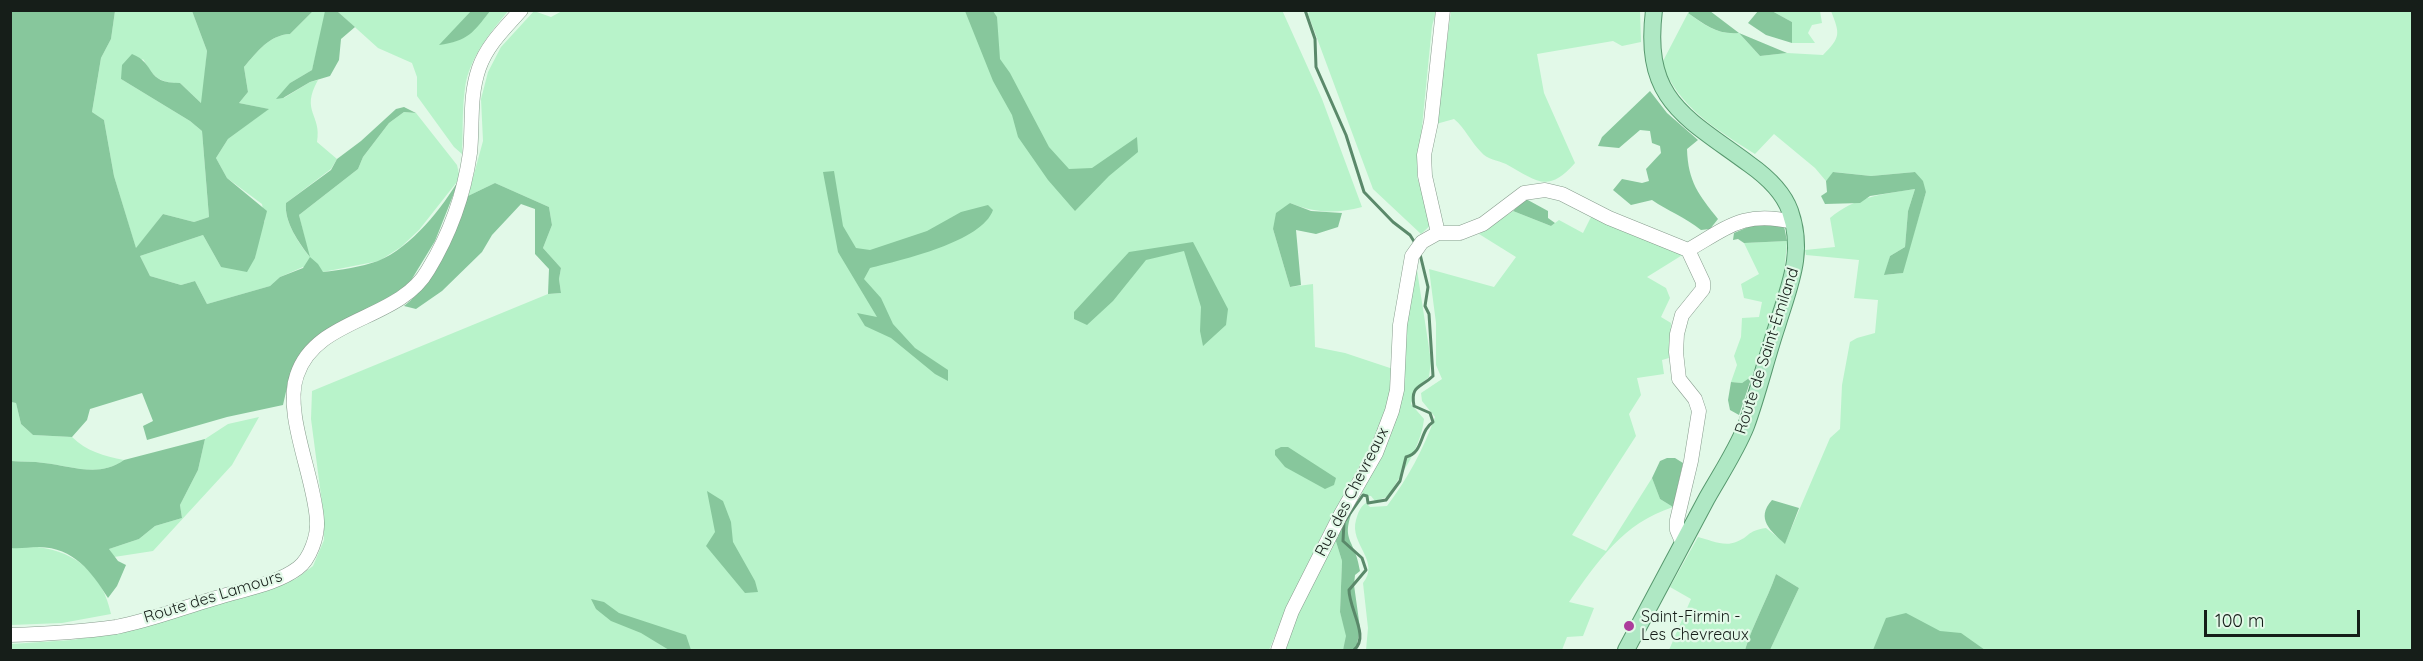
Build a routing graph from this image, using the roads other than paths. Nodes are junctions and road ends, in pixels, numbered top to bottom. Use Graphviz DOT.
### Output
graph roads {
  1 [pos="521,10"];
  2 [pos="1443,10"];
  3 [pos="1654,10"];
  4 [pos="1793,222"];
  5 [pos="1438,233"];
  6 [pos="1688,250"];
  7 [pos="1683,544"];
  8 [pos="10,635"];
  9 [pos="1278,651"];
  10 [pos="1626,651"];
  1 -- 8 [label="street, Route des Lamours"];
  2 -- 5 [label="street"];
  3 -- 4 [label="main road, Route de Saint-Émiland"];
  4 -- 6 [label="street"];
  4 -- 7 [label="main road, Route de Saint-Émiland"];
  5 -- 6 [label="street"];
  5 -- 9 [label="street, Rue des Chevreaux"];
  6 -- 7 [label="street"];
  7 -- 10 [label="main road, Route de Saint-Émiland"];
}
